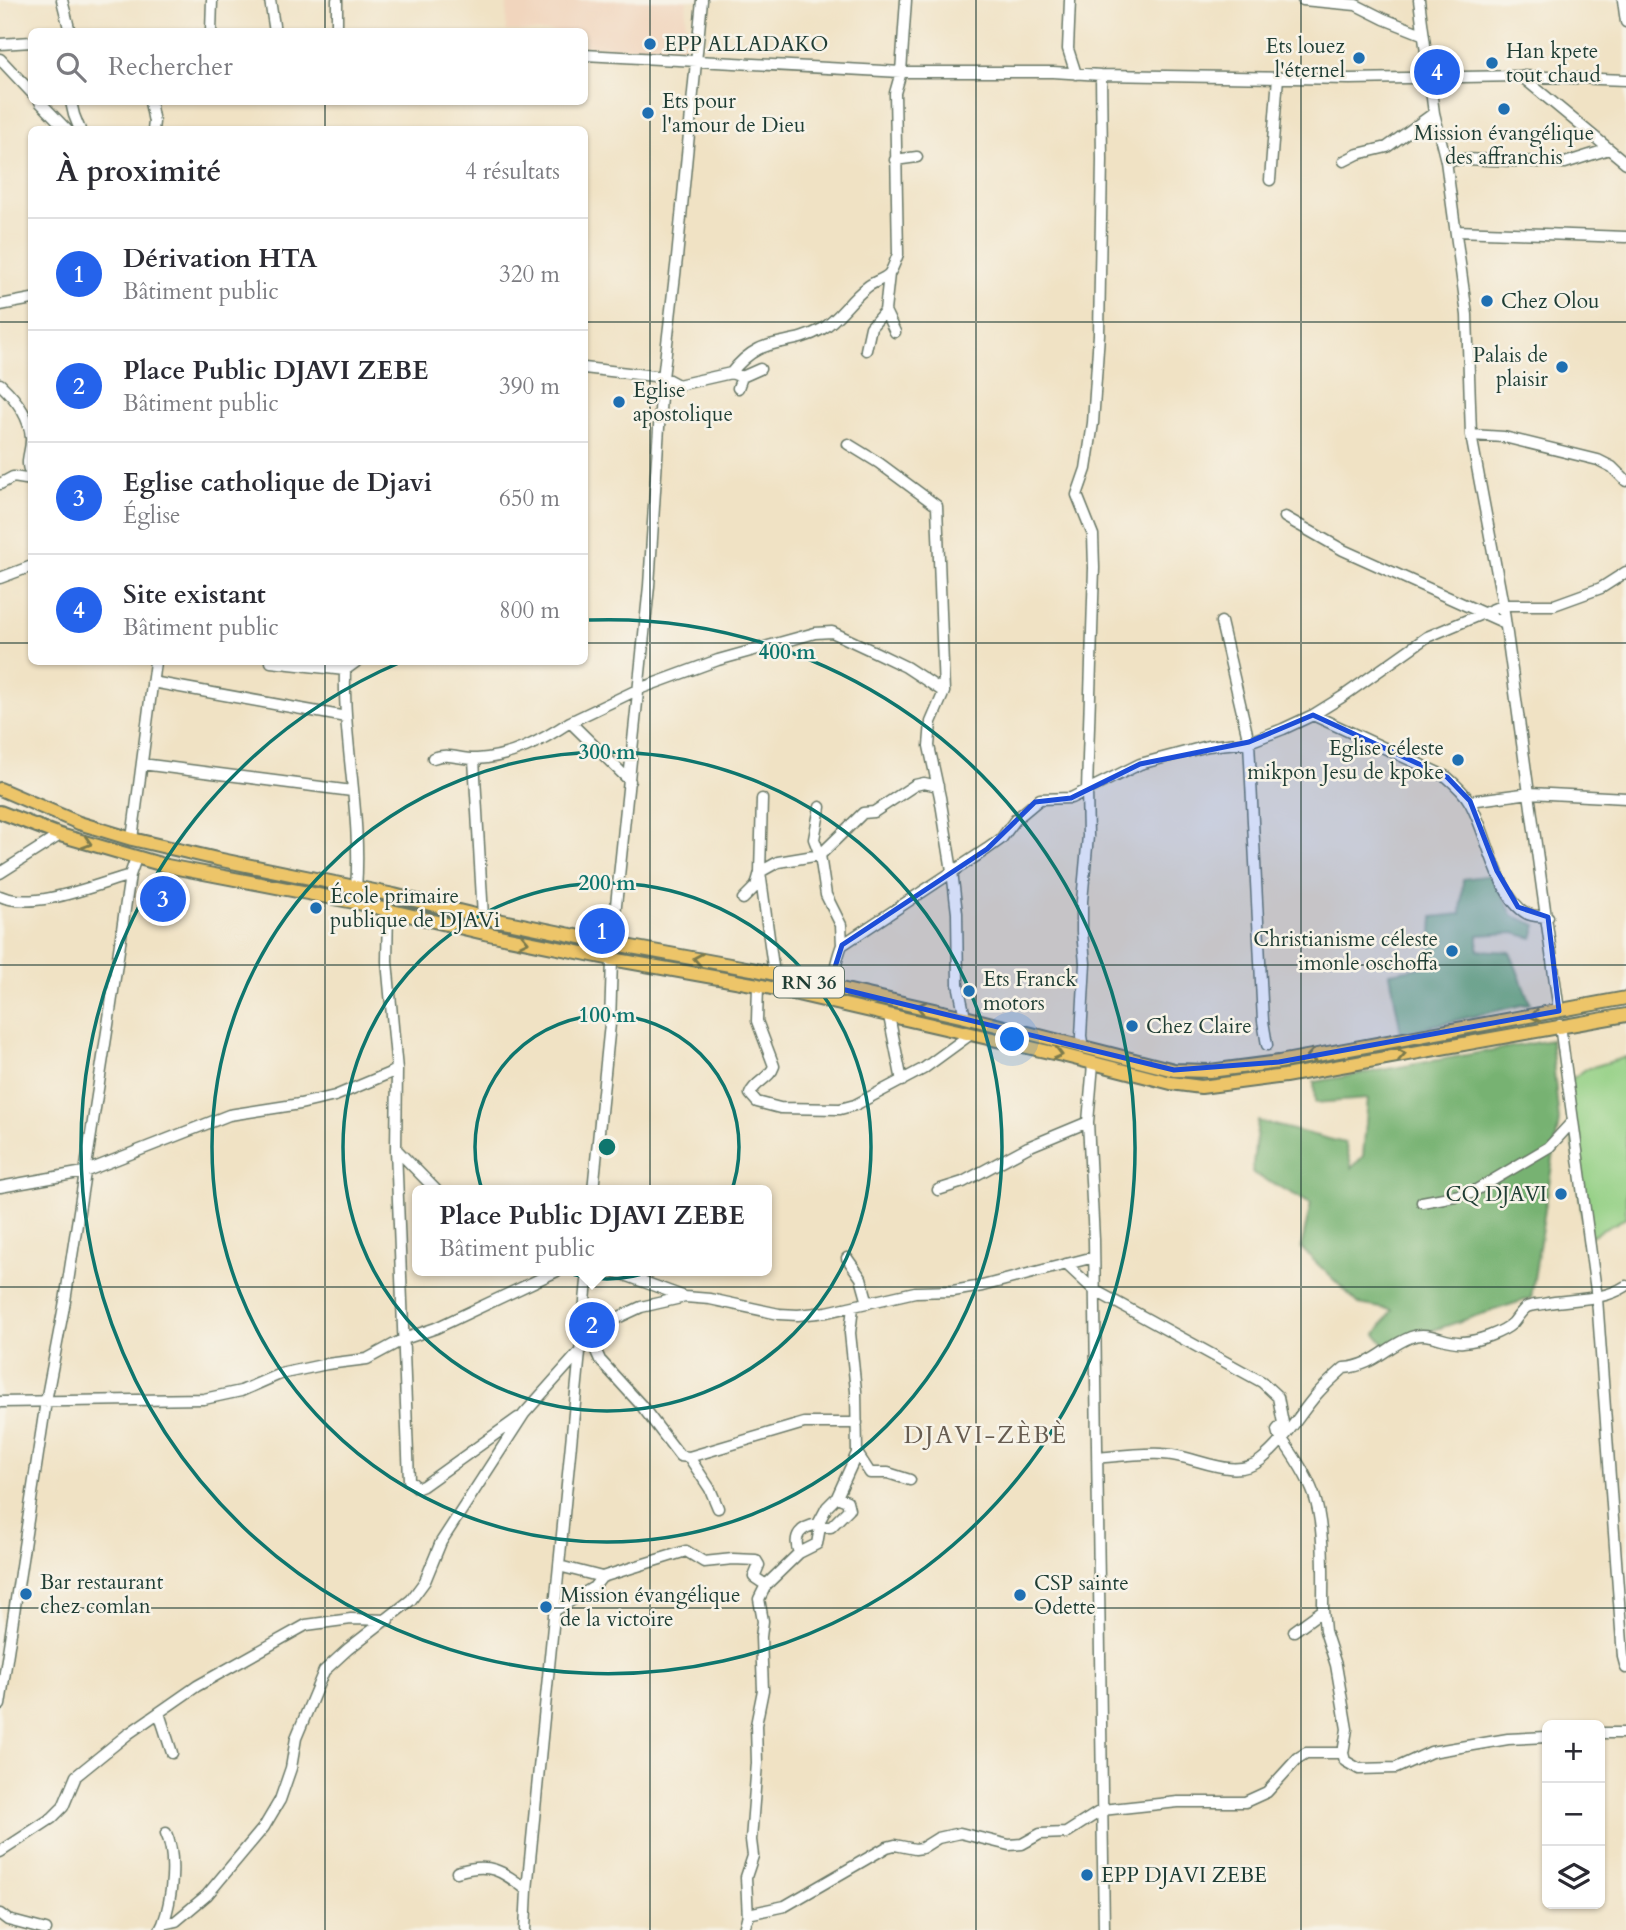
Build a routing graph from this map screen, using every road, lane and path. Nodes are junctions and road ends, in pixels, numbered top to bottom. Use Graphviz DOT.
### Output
graph roads {
  1 [pos="62,0"];
  2 [pos="212,0"];
  3 [pos="270,0"];
  4 [pos="337,0"];
  5 [pos="702,0"];
  6 [pos="906,0"];
  7 [pos="1070,0"];
  8 [pos="1303,0"];
  9 [pos="1419,0"];
  10 [pos="1623,0"];
  11 [pos="1626,22"];
  12 [pos="69,28"];
  13 [pos="211,28"];
  14 [pos="274,28"];
  15 [pos="337,28"];
  16 [pos="1422,34"];
  17 [pos="28,42"];
  18 [pos="0,44"];
  19 [pos="588,55"];
  20 [pos="0,59"];
  21 [pos="697,62"];
  22 [pos="901,72"];
  23 [pos="1076,74"];
  24 [pos="1101,75"];
  25 [pos="1520,76"];
  26 [pos="1278,77"];
  27 [pos="1431,79"];
  28 [pos="1626,80"];
  29 [pos="28,89"];
  30 [pos="43,105"];
  31 [pos="72,105"];
  32 [pos="151,105"];
  33 [pos="1434,113"];
  34 [pos="63,126"];
  35 [pos="78,126"];
  36 [pos="154,126"];
  37 [pos="1609,149"];
  38 [pos="917,157"];
  39 [pos="895,160"];
  40 [pos="1446,160"];
  41 [pos="1344,161"];
  42 [pos="1626,163"];
  43 [pos="1269,180"];
  44 [pos="1456,231"];
  45 [pos="1626,237"];
  46 [pos="889,274"];
  47 [pos="28,300"];
  48 [pos="0,304"];
  49 [pos="885,311"];
  50 [pos="895,332"];
  51 [pos="866,350"];
  52 [pos="588,368"];
  53 [pos="760,369"];
  54 [pos="731,373"];
  55 [pos="663,376"];
  56 [pos="0,384"];
  57 [pos="28,424"];
  58 [pos="1471,435"];
  59 [pos="848,444"];
  60 [pos="28,478"];
  61 [pos="1626,481"];
  62 [pos="0,484"];
  63 [pos="1285,517"];
  64 [pos="28,568"];
  65 [pos="1626,572"];
  66 [pos="0,578"];
  67 [pos="1503,605"];
  68 [pos="1482,612"];
  69 [pos="1221,622"];
  70 [pos="1505,623"];
  71 [pos="155,665"];
  72 [pos="299,665"];
  73 [pos="352,665"];
  74 [pos="345,670"];
  75 [pos="152,682"];
  76 [pos="639,689"];
  77 [pos="944,692"];
  78 [pos="1313,715"];
  79 [pos="346,717"];
  80 [pos="570,722"];
  81 [pos="1249,742"];
  82 [pos="433,758"];
  83 [pos="474,760"];
  84 [pos="142,764"];
  85 [pos="630,781"];
  86 [pos="938,786"];
  87 [pos="0,789"];
  88 [pos="1087,790"];
  89 [pos="352,791"];
  90 [pos="1530,793"];
  91 [pos="1626,798"];
  92 [pos="762,799"];
  93 [pos="1470,802"];
  94 [pos="820,807"];
  95 [pos="0,812"];
  96 [pos="60,835"];
  97 [pos="132,839"];
  98 [pos="820,855"];
  99 [pos="136,858"];
  100 [pos="952,871"];
  101 [pos="760,872"];
  102 [pos="0,873"];
  103 [pos="130,875"];
  104 [pos="356,888"];
  105 [pos="0,897"];
  106 [pos="743,899"];
  107 [pos="387,909"];
  108 [pos="483,917"];
  109 [pos="1548,917"];
  110 [pos="612,944"];
  111 [pos="842,945"];
  112 [pos="612,959"];
  113 [pos="774,974"];
  114 [pos="758,985"];
  115 [pos="829,986"];
  116 [pos="1626,998"];
  117 [pos="1559,1011"];
  118 [pos="1626,1015"];
  119 [pos="889,1016"];
  120 [pos="965,1017"];
  121 [pos="1560,1025"];
  122 [pos="971,1034"];
  123 [pos="1267,1045"];
  124 [pos="1083,1048"];
  125 [pos="1093,1064"];
  126 [pos="397,1070"];
  127 [pos="902,1080"];
  128 [pos="1573,1121"];
  129 [pos="1088,1122"];
  130 [pos="396,1149"];
  131 [pos="84,1172"];
  132 [pos="431,1185"];
  133 [pos="594,1185"];
  134 [pos="0,1187"];
  135 [pos="938,1190"];
  136 [pos="1422,1202"];
  137 [pos="1094,1257"];
  138 [pos="847,1258"];
  139 [pos="1066,1264"];
  140 [pos="546,1276"];
  141 [pos="588,1276"];
  142 [pos="628,1276"];
  143 [pos="1626,1286"];
  144 [pos="1094,1290"];
  145 [pos="685,1297"];
  146 [pos="1597,1298"];
  147 [pos="868,1303"];
  148 [pos="853,1307"];
  149 [pos="404,1339"];
  150 [pos="591,1340"];
  151 [pos="582,1349"];
  152 [pos="46,1401"];
  153 [pos="0,1402"];
  154 [pos="524,1414"];
  155 [pos="857,1423"];
  156 [pos="1282,1439"];
  157 [pos="857,1453"];
  158 [pos="689,1457"];
  159 [pos="1097,1458"];
  160 [pos="910,1480"];
  161 [pos="837,1497"];
  162 [pos="718,1508"];
  163 [pos="819,1525"];
  164 [pos="799,1553"];
  165 [pos="559,1566"];
  166 [pos="602,1577"];
  167 [pos="766,1586"];
  168 [pos="1323,1610"];
  169 [pos="554,1611"];
  170 [pos="388,1620"];
  171 [pos="1294,1631"];
  172 [pos="1626,1668"];
  173 [pos="0,1705"];
  174 [pos="159,1713"];
  175 [pos="1605,1733"];
  176 [pos="1626,1733"];
  177 [pos="1542,1737"];
  178 [pos="1343,1752"];
  179 [pos="172,1753"];
  180 [pos="1102,1810"];
  181 [pos="166,1832"];
  182 [pos="0,1852"];
  183 [pos="457,1872"];
  184 [pos="527,1890"];
  185 [pos="0,1914"];
  186 [pos="748,1914"];
  187 [pos="161,1927"];
  188 [pos="46,1930"];
  189 [pos="525,1930"];
  190 [pos="745,1930"];
  191 [pos="1104,1930"];
  1 -- 12 [label="street"];
  2 -- 13 [label="street"];
  3 -- 14 [label="street"];
  4 -- 15 [label="street"];
  5 -- 21 [label="street"];
  6 -- 22 [label="street"];
  7 -- 23 [label="street"];
  8 -- 16 [label="street"];
  9 -- 16 [label="street"];
  10 -- 11 [label="street"];
  16 -- 27 [label="street"];
  17 -- 18 [label="street"];
  19 -- 21 [label="street"];
  20 -- 29 [label="street"];
  21 -- 22 [label="street"];
  21 -- 55 [label="street"];
  22 -- 23 [label="street"];
  22 -- 39 [label="street"];
  23 -- 24 [label="street"];
  24 -- 26 [label="street"];
  24 -- 88 [label="street"];
  25 -- 27 [label="street"];
  25 -- 28 [label="street"];
  25 -- 37 [label="street"];
  26 -- 27 [label="street"];
  26 -- 43 [label="street"];
  27 -- 33 [label="street"];
  30 -- 34 [label="street"];
  31 -- 35 [label="street"];
  32 -- 36 [label="street"];
  33 -- 40 [label="street"];
  33 -- 41 [label="street"];
  37 -- 40 [label="street"];
  37 -- 42 [label="street"];
  38 -- 39 [label="street"];
  39 -- 46 [label="street"];
  40 -- 44 [label="street"];
  44 -- 45 [label="street"];
  44 -- 58 [label="street"];
  46 -- 49 [label="street"];
  46 -- 54 [label="street"];
  47 -- 48 [label="street"];
  49 -- 50 [label="street"];
  49 -- 51 [label="street"];
  52 -- 55 [label="street"];
  53 -- 54 [label="street"];
  54 -- 55 [label="street"];
  55 -- 76 [label="street"];
  56 -- 57 [label="street"];
  58 -- 61 [label="street"];
  58 -- 67 [label="street"];
  59 -- 77 [label="street"];
  60 -- 62 [label="street"];
  63 -- 68 [label="street"];
  64 -- 66 [label="street"];
  65 -- 67 [label="street"];
  67 -- 68 [label="street"];
  67 -- 70 [label="street"];
  68 -- 70 [label="street"];
  68 -- 78 [label="street"];
  69 -- 81 [label="street"];
  70 -- 90 [label="street"];
  71 -- 75 [label="street"];
  72 -- 74 [label="street"];
  73 -- 74 [label="street"];
  74 -- 79 [label="street"];
  75 -- 79 [label="street"];
  75 -- 84 [label="street"];
  76 -- 77 [label="street"];
  76 -- 80 [label="street"];
  76 -- 85 [label="street"];
  77 -- 86 [label="street"];
  78 -- 81 [label="street"];
  78 -- 93 [label="street"];
  79 -- 89 [label="street"];
  80 -- 83 [label="street"];
  80 -- 85 [label="street"];
  81 -- 88 [label="street"];
  81 -- 123 [label="street"];
  82 -- 83 [label="street"];
  83 -- 108 [label="street"];
  84 -- 89 [label="street"];
  84 -- 97 [label="street"];
  85 -- 110 [label="street"];
  86 -- 98 [label="street"];
  86 -- 100 [label="street"];
  87 -- 97 [label="main road, RN 36"];
  88 -- 100 [label="street"];
  88 -- 124 [label="street"];
  89 -- 104 [label="street"];
  90 -- 91 [label="street"];
  90 -- 93 [label="street"];
  90 -- 109 [label="street"];
  92 -- 101 [label="street"];
  93 -- 109 [label="street"];
  94 -- 98 [label="street"];
  95 -- 96 [label="main road, RN 36"];
  96 -- 99 [label="main road, RN 36, one-way"];
  96 -- 102 [label="street"];
  97 -- 104 [label="main road, RN 36"];
  98 -- 101 [label="street"];
  98 -- 111 [label="street"];
  99 -- 103 [label="street"];
  99 -- 107 [label="main road, RN 36"];
  100 -- 111 [label="street"];
  100 -- 120 [label="street"];
  101 -- 106 [label="street"];
  101 -- 113 [label="street"];
  103 -- 105 [label="street"];
  103 -- 131 [label="street"];
  104 -- 108 [label="main road, RN 36"];
  107 -- 112 [label="main road, RN 36, one-way"];
  107 -- 126 [label="street"];
  108 -- 110 [label="main road, RN 36"];
  109 -- 117 [label="street"];
  113 -- 110 [label="main road, RN 36, one-way"];
  111 -- 115 [label="street"];
  112 -- 114 [label="main road, RN 36"];
  112 -- 133 [label="street"];
  113 -- 115 [label="main road, RN 36"];
  114 -- 119 [label="main road, RN 36"];
  114 -- 127 [label="street"];
  120 -- 115 [label="main road, RN 36, one-way"];
  116 -- 117 [label="main road, RN 36"];
  117 -- 124 [label="main road, RN 36, one-way"];
  118 -- 121 [label="main road, RN 36"];
  119 -- 122 [label="main road, RN 36"];
  119 -- 127 [label="street"];
  120 -- 124 [label="main road, RN 36"];
  125 -- 121 [label="main road, RN 36, one-way"];
  121 -- 128 [label="street"];
  122 -- 125 [label="main road, RN 36, one-way"];
  122 -- 127 [label="street"];
  125 -- 129 [label="street"];
  126 -- 130 [label="street"];
  126 -- 131 [label="street"];
  128 -- 136 [label="street"];
  128 -- 146 [label="street"];
  129 -- 135 [label="street"];
  129 -- 137 [label="street"];
  130 -- 132 [label="street"];
  130 -- 149 [label="street"];
  131 -- 134 [label="street"];
  131 -- 152 [label="street"];
  137 -- 139 [label="street"];
  137 -- 144 [label="street"];
  138 -- 147 [label="street"];
  139 -- 144 [label="street"];
  139 -- 147 [label="street"];
  140 -- 149 [label="street"];
  141 -- 151 [label="street"];
  142 -- 145 [label="street"];
  143 -- 146 [label="street"];
  144 -- 156 [label="street"];
  144 -- 159 [label="street"];
  145 -- 148 [label="street"];
  145 -- 150 [label="street"];
  146 -- 156 [label="street"];
  146 -- 172 [label="street"];
  147 -- 148 [label="street"];
  148 -- 155 [label="street"];
  149 -- 152 [label="street"];
  149 -- 154 [label="street"];
  150 -- 151 [label="street"];
  150 -- 158 [label="street"];
  151 -- 154 [label="street"];
  151 -- 165 [label="street"];
  152 -- 153 [label="street"];
  152 -- 173 [label="street"];
  154 -- 170 [label="street"];
  155 -- 157 [label="street"];
  155 -- 158 [label="street"];
  156 -- 159 [label="street"];
  156 -- 168 [label="street"];
  157 -- 160 [label="street"];
  157 -- 161 [label="street"];
  158 -- 162 [label="street"];
  159 -- 180 [label="street"];
  161 -- 163 [label="street"];
  161 -- 163 [label="street"];
  163 -- 164 [label="street"];
  163 -- 164 [label="street"];
  164 -- 167 [label="street"];
  165 -- 166 [label="street"];
  165 -- 169 [label="street"];
  166 -- 167 [label="street"];
  166 -- 169 [label="street"];
  167 -- 186 [label="street"];
  168 -- 171 [label="street"];
  168 -- 178 [label="street"];
  169 -- 184 [label="street"];
  170 -- 174 [label="street"];
  170 -- 187 [label="street"];
  174 -- 179 [label="street"];
  174 -- 182 [label="street"];
  175 -- 176 [label="street"];
  177 -- 178 [label="street"];
  178 -- 180 [label="street"];
  180 -- 186 [label="street"];
  180 -- 191 [label="street"];
  181 -- 187 [label="street"];
  183 -- 184 [label="street"];
  184 -- 189 [label="street"];
  185 -- 188 [label="street"];
  186 -- 190 [label="street"];
}
